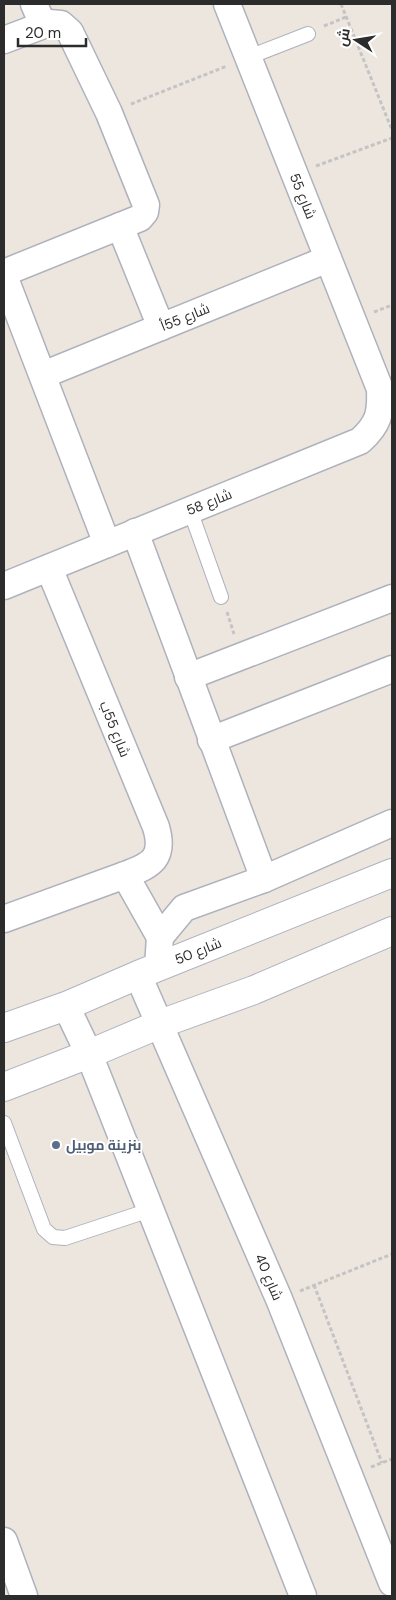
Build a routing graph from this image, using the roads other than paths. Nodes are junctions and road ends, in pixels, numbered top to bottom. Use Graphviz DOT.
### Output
graph roads {
  1 [pos="227,4"];
  2 [pos="39,14"];
  3 [pos="308,34"];
  4 [pos="4,40"];
  5 [pos="248,57"];
  6 [pos="120,226"];
  7 [pos="328,259"];
  8 [pos="161,327"];
  9 [pos="42,375"];
  10 [pos="386,386"];
  11 [pos="190,510"];
  12 [pos="135,532"];
  13 [pos="107,544"];
  14 [pos="48,568"];
  15 [pos="4,586"];
  16 [pos="222,597"];
  17 [pos="392,598"];
  18 [pos="392,669"];
  19 [pos="188,677"];
  20 [pos="211,740"];
  21 [pos="392,823"];
  22 [pos="392,873"];
  23 [pos="125,875"];
  24 [pos="264,879"];
  25 [pos="4,918"];
  26 [pos="392,932"];
  27 [pos="160,937"];
  28 [pos="148,971"];
  29 [pos="66,1006"];
  30 [pos="160,1024"];
  31 [pos="4,1028"];
  32 [pos="89,1054"];
  33 [pos="4,1086"];
  34 [pos="4,1123"];
  35 [pos="150,1210"];
  36 [pos="4,1541"];
  37 [pos="8,1569"];
  38 [pos="392,1583"];
  39 [pos="24,1596"];
  40 [pos="303,1596"];
  1 -- 5 [label="street, شارع 55"];
  2 -- 4 [label="street"];
  2 -- 6 [label="street"];
  3 -- 5 [label="lane"];
  5 -- 7 [label="street, شارع 55"];
  6 -- 8 [label="street"];
  6 -- 9 [label="street"];
  7 -- 8 [label="street, شارع 55أ"];
  7 -- 10 [label="street, شارع 55"];
  8 -- 9 [label="street, شارع 55أ"];
  9 -- 13 [label="street"];
  10 -- 11 [label="street, شارع 58"];
  11 -- 12 [label="street, شارع 58"];
  11 -- 16 [label="lane"];
  12 -- 13 [label="street, شارع 58"];
  12 -- 19 [label="street"];
  13 -- 14 [label="street, شارع 58"];
  14 -- 15 [label="street, شارع 58"];
  14 -- 23 [label="street, شارع 55ب"];
  17 -- 19 [label="street"];
  18 -- 20 [label="street"];
  19 -- 20 [label="street"];
  20 -- 24 [label="street"];
  21 -- 24 [label="street"];
  22 -- 28 [label="street, شارع 50"];
  23 -- 25 [label="street, شارع 55ب"];
  23 -- 27 [label="street"];
  24 -- 27 [label="street"];
  26 -- 30 [label="street"];
  27 -- 28 [label="street"];
  28 -- 29 [label="street, شارع 50"];
  28 -- 30 [label="street, شارع 40"];
  29 -- 31 [label="street, شارع 50"];
  29 -- 32 [label="street"];
  30 -- 32 [label="street"];
  30 -- 38 [label="street, شارع 40"];
  32 -- 33 [label="street"];
  32 -- 35 [label="street"];
  34 -- 35 [label="lane"];
  35 -- 40 [label="street"];
  36 -- 37 [label="street"];
  37 -- 39 [label="street"];
}
